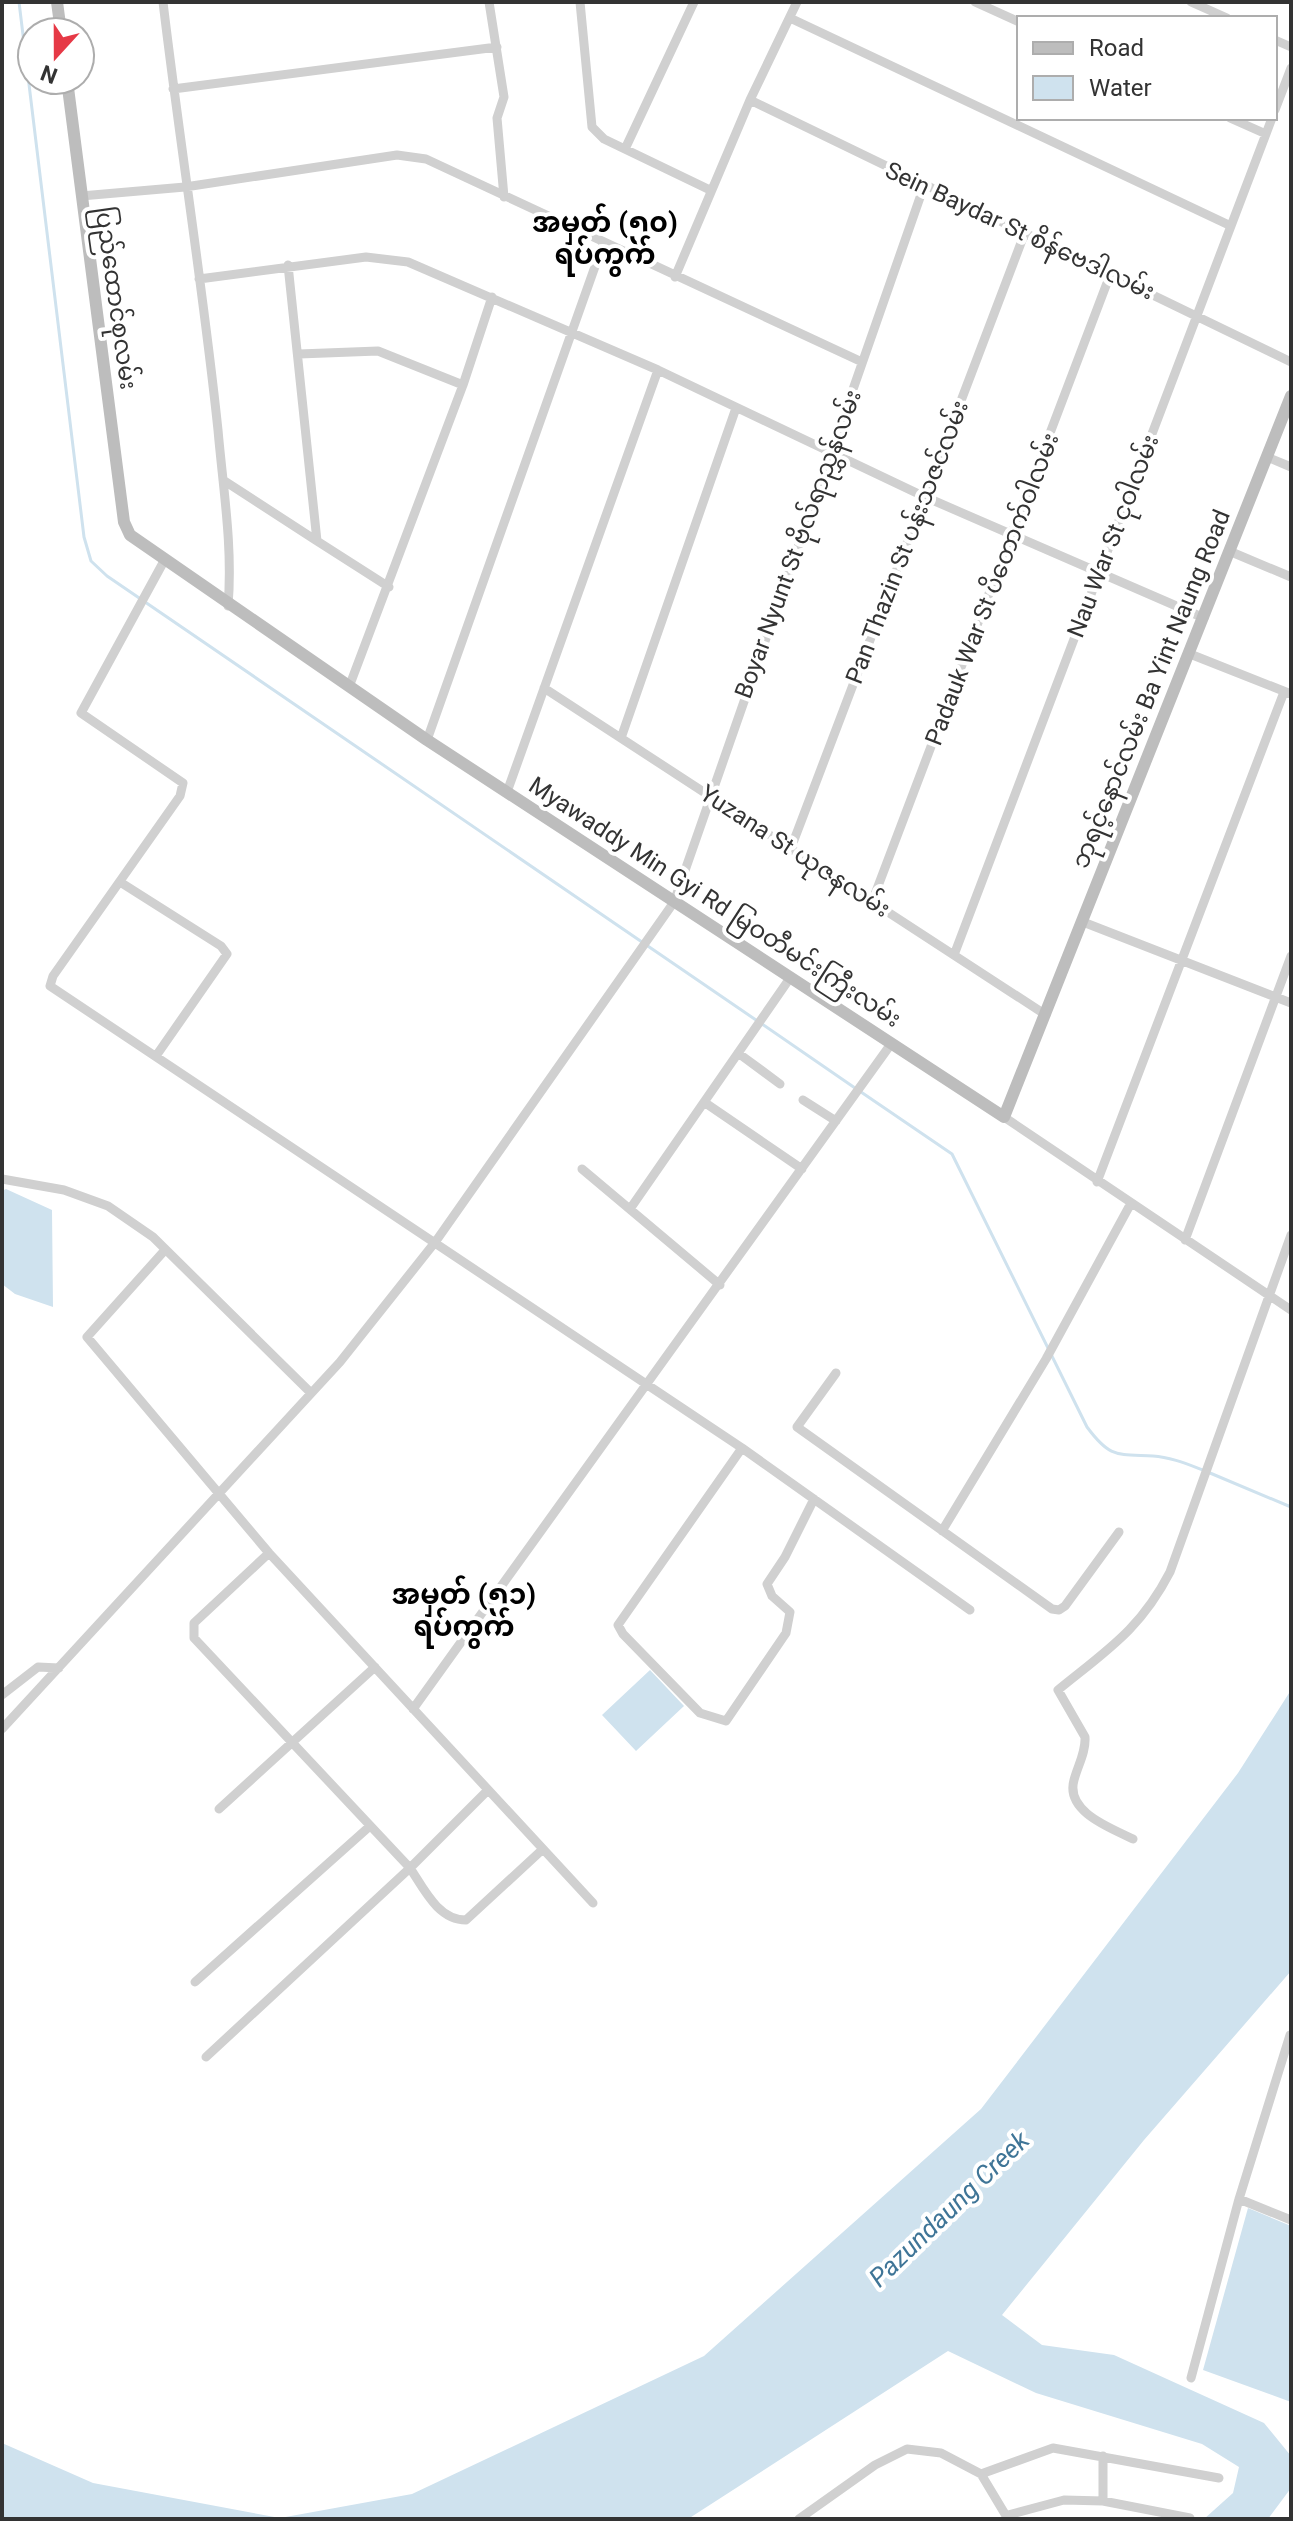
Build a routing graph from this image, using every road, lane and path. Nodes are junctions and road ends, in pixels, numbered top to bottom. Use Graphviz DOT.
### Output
graph roads {
  1 [pos="163,2"];
  2 [pos="489,2"];
  3 [pos="580,2"];
  4 [pos="694,2"];
  5 [pos="797,2"];
  6 [pos="975,2"];
  7 [pos="1191,2"];
  8 [pos="1222,16"];
  9 [pos="790,18"];
  10 [pos="1017,21"];
  11 [pos="497,47"];
  12 [pos="1291,68"];
  13 [pos="173,89"];
  14 [pos="69,96"];
  15 [pos="750,100"];
  16 [pos="1277,105"];
  17 [pos="1234,120"];
  18 [pos="1271,120"];
  19 [pos="1266,134"];
  20 [pos="625,149"];
  21 [pos="924,186"];
  22 [pos="185,187"];
  23 [pos="710,190"];
  24 [pos="81,196"];
  25 [pos="504,197"];
  26 [pos="1231,226"];
  27 [pos="1024,235"];
  28 [pos="603,244"];
  29 [pos="288,265"];
  30 [pos="1110,275"];
  31 [pos="675,277"];
  32 [pos="199,279"];
  33 [pos="492,297"];
  34 [pos="1197,315"];
  35 [pos="574,332"];
  36 [pos="299,354"];
  37 [pos="862,362"];
  38 [pos="1291,362"];
  39 [pos="658,370"];
  40 [pos="463,385"];
  41 [pos="1291,396"];
  42 [pos="736,408"];
  43 [pos="832,452"];
  44 [pos="1267,457"];
  45 [pos="1291,467"];
  46 [pos="223,480"];
  47 [pos="923,496"];
  48 [pos="124,522"];
  49 [pos="1013,537"];
  50 [pos="317,541"];
  51 [pos="1229,551"];
  52 [pos="164,561"];
  53 [pos="1099,573"];
  54 [pos="1291,577"];
  55 [pos="389,587"];
  56 [pos="228,606"];
  57 [pos="1204,618"];
  58 [pos="1190,654"];
  59 [pos="349,687"];
  60 [pos="544,688"];
  61 [pos="1288,693"];
  62 [pos="621,738"];
  63 [pos="427,740"];
  64 [pos="507,792"];
  65 [pos="708,795"];
  66 [pos="791,848"];
  67 [pos="120,882"];
  68 [pos="674,902"];
  69 [pos="872,902"];
  70 [pos="1083,922"];
  71 [pos="954,955"];
  72 [pos="1291,956"];
  73 [pos="1181,960"];
  74 [pos="790,978"];
  75 [pos="1276,997"];
  76 [pos="1291,1003"];
  77 [pos="1046,1015"];
  78 [pos="891,1044"];
  79 [pos="738,1053"];
  80 [pos="156,1056"];
  81 [pos="780,1084"];
  82 [pos="803,1100"];
  83 [pos="704,1102"];
  84 [pos="1004,1117"];
  85 [pos="836,1121"];
  86 [pos="582,1169"];
  87 [pos="802,1169"];
  88 [pos="2,1179"];
  89 [pos="1097,1182"];
  90 [pos="1130,1205"];
  91 [pos="630,1209"];
  92 [pos="1291,1235"];
  93 [pos="1185,1240"];
  94 [pos="436,1241"];
  95 [pos="165,1250"];
  96 [pos="720,1285"];
  97 [pos="1270,1296"];
  98 [pos="1291,1310"];
  99 [pos="836,1373"];
  100 [pos="650,1384"];
  101 [pos="311,1393"];
  102 [pos="742,1448"];
  103 [pos="218,1494"];
  104 [pos="814,1499"];
  105 [pos="942,1531"];
  106 [pos="1119,1532"];
  107 [pos="269,1553"];
  108 [pos="970,1610"];
  109 [pos="375,1667"];
  110 [pos="59,1668"];
  111 [pos="2,1695"];
  112 [pos="413,1709"];
  113 [pos="2,1729"];
  114 [pos="293,1742"];
  115 [pos="488,1790"];
  116 [pos="219,1809"];
  117 [pos="370,1826"];
  118 [pos="1133,1839"];
  119 [pos="543,1849"];
  120 [pos="410,1868"];
  121 [pos="593,1903"];
  122 [pos="195,1982"];
  123 [pos="1290,2035"];
  124 [pos="206,2057"];
  125 [pos="1239,2199"];
  126 [pos="1291,2220"];
  127 [pos="1191,2378"];
  128 [pos="1103,2456"];
  129 [pos="981,2474"];
  130 [pos="1219,2478"];
  131 [pos="1103,2501"];
  132 [pos="1008,2517"];
  133 [pos="1190,2518"];
  134 [pos="799,2519"];
  1 -- 13 [label="street"];
  2 -- 11 [label="street"];
  3 -- 20 [label="street"];
  4 -- 20 [label="street"];
  5 -- 9 [label="street"];
  6 -- 10 [label="street"];
  7 -- 8 [label="street"];
  9 -- 15 [label="street"];
  9 -- 26 [label="street"];
  11 -- 13 [label="street"];
  11 -- 25 [label="street"];
  12 -- 16 [label="street"];
  13 -- 22 [label="street"];
  14 -- 24 [label="main road, ပြည်ထောင်စုလမ်း"];
  15 -- 21 [label="street, Sein Baydar St စိန်ဗေဒါလမ်း"];
  15 -- 23 [label="street"];
  17 -- 19 [label="street"];
  18 -- 19 [label="street, Nau War St ငုဝါလမ်း"];
  19 -- 26 [label="street, Nau War St ငုဝါလမ်း"];
  20 -- 23 [label="street"];
  21 -- 27 [label="street, Sein Baydar St စိန်ဗေဒါလမ်း"];
  21 -- 37 [label="street, Boyar Nyunt St ဗိုလ်ရာညွှန်လမ်း"];
  22 -- 24 [label="street"];
  22 -- 25 [label="street"];
  22 -- 32 [label="street"];
  23 -- 31 [label="street"];
  24 -- 48 [label="main road, ပြည်ထောင်စုလမ်း"];
  25 -- 28 [label="street"];
  26 -- 34 [label="street, Nau War St ငုဝါလမ်း"];
  27 -- 30 [label="street, Sein Baydar St စိန်ဗေဒါလမ်း"];
  27 -- 47 [label="street, Pan Thazin St ပန်းသဇင်လမ်း"];
  28 -- 31 [label="street"];
  28 -- 35 [label="street"];
  29 -- 32 [label="street"];
  29 -- 33 [label="street"];
  29 -- 36 [label="street"];
  30 -- 34 [label="street, Sein Baydar St စိန်ဗေဒါလမ်း"];
  30 -- 49 [label="street, Padauk War St ပိတောက်ဝါလမ်း"];
  31 -- 37 [label="street"];
  32 -- 46 [label="street"];
  33 -- 35 [label="street"];
  33 -- 40 [label="street"];
  34 -- 38 [label="street, Sein Baydar St စိန်ဗေဒါလမ်း"];
  34 -- 53 [label="street, Nau War St ငုဝါလမ်း"];
  35 -- 39 [label="street"];
  35 -- 63 [label="street"];
  36 -- 40 [label="street"];
  36 -- 50 [label="street"];
  37 -- 43 [label="street, Boyar Nyunt St ဗိုလ်ရာညွှန်လမ်း"];
  39 -- 42 [label="street"];
  39 -- 60 [label="street"];
  40 -- 55 [label="street"];
  41 -- 44 [label="main road, ဘုရင့်နောင်လမ်း Ba Yint Naung Road"];
  42 -- 43 [label="street"];
  42 -- 62 [label="street"];
  43 -- 47 [label="street"];
  43 -- 65 [label="street, Boyar Nyunt St ဗိုလ်ရာညွှန်လမ်း"];
  44 -- 45 [label="street"];
  44 -- 51 [label="main road, ဘုရင့်နောင်လမ်း Ba Yint Naung Road"];
  46 -- 50 [label="street"];
  46 -- 56 [label="street"];
  47 -- 49 [label="street"];
  47 -- 66 [label="street, Pan Thazin St ပန်းသဇင်လမ်း"];
  48 -- 52 [label="main road, Myawaddy Min Gyi Rd မြဝတီမင်းကြီးလမ်း"];
  49 -- 53 [label="street"];
  49 -- 69 [label="street, Padauk War St ပိတောက်ဝါလမ်း"];
  50 -- 55 [label="street"];
  51 -- 54 [label="street"];
  51 -- 57 [label="main road, ဘုရင့်နောင်လမ်း Ba Yint Naung Road"];
  52 -- 56 [label="main road, Myawaddy Min Gyi Rd မြဝတီမင်းကြီးလမ်း"];
  52 -- 67 [label="street"];
  53 -- 57 [label="street"];
  53 -- 71 [label="street, Nau War St ငုဝါလမ်း"];
  55 -- 59 [label="street"];
  56 -- 59 [label="main road, Myawaddy Min Gyi Rd မြဝတီမင်းကြီးလမ်း"];
  57 -- 58 [label="main road, ဘုရင့်နောင်လမ်း Ba Yint Naung Road"];
  58 -- 61 [label="street"];
  58 -- 70 [label="main road, ဘုရင့်နောင်လမ်း Ba Yint Naung Road"];
  59 -- 63 [label="main road, Myawaddy Min Gyi Rd မြဝတီမင်းကြီးလမ်း"];
  60 -- 62 [label="street, Yuzana St ယုဇနလမ်း"];
  60 -- 64 [label="street"];
  61 -- 73 [label="street"];
  62 -- 65 [label="street, Yuzana St ယုဇနလမ်း"];
  63 -- 64 [label="main road, Myawaddy Min Gyi Rd မြဝတီမင်းကြီးလမ်း"];
  64 -- 68 [label="main road, Myawaddy Min Gyi Rd မြဝတီမင်းကြီးလမ်း"];
  65 -- 66 [label="street, Yuzana St ယုဇနလမ်း"];
  65 -- 68 [label="street, Boyar Nyunt St ဗိုလ်ရာညွှန်လမ်း"];
  66 -- 69 [label="street, Yuzana St ယုဇနလမ်း"];
  67 -- 80 [label="street"];
  67 -- 80 [label="street"];
  68 -- 74 [label="main road, Myawaddy Min Gyi Rd မြဝတီမင်းကြီးလမ်း"];
  68 -- 94 [label="street, Boyar Nyunt St ဗိုလ်ရာညွှန်လမ်း"];
  69 -- 71 [label="street, Yuzana St ယုဇနလမ်း"];
  70 -- 73 [label="street"];
  70 -- 77 [label="main road, ဘုရင့်နောင်လမ်း Ba Yint Naung Road"];
  71 -- 77 [label="street, Yuzana St ယုဇနလမ်း"];
  72 -- 75 [label="street"];
  73 -- 75 [label="street"];
  73 -- 89 [label="street"];
  74 -- 78 [label="main road, Myawaddy Min Gyi Rd မြဝတီမင်းကြီးလမ်း"];
  74 -- 79 [label="street"];
  75 -- 76 [label="street"];
  75 -- 93 [label="street"];
  77 -- 84 [label="main road, ဘုရင့်နောင်လမ်း Ba Yint Naung Road"];
  78 -- 84 [label="main road, Myawaddy Min Gyi Rd မြဝတီမင်းကြီးလမ်း"];
  78 -- 85 [label="street"];
  79 -- 81 [label="street"];
  79 -- 83 [label="street"];
  80 -- 94 [label="street"];
  82 -- 85 [label="street"];
  83 -- 87 [label="street"];
  83 -- 91 [label="street"];
  84 -- 89 [label="street, Myawaddy Min Gyi Rd မြဝတီမင်းကြီးလမ်း"];
  85 -- 87 [label="street"];
  86 -- 91 [label="street"];
  87 -- 96 [label="street"];
  88 -- 95 [label="street"];
  89 -- 90 [label="street, Myawaddy Min Gyi Rd မြဝတီမင်းကြီးလမ်း"];
  90 -- 93 [label="street, Myawaddy Min Gyi Rd မြဝတီမင်းကြီးလမ်း"];
  90 -- 105 [label="street"];
  91 -- 96 [label="street"];
  92 -- 97 [label="street"];
  93 -- 97 [label="street, Myawaddy Min Gyi Rd မြဝတီမင်းကြီးလမ်း"];
  94 -- 100 [label="street"];
  94 -- 101 [label="street, Boyar Nyunt St ဗိုလ်ရာညွှန်လမ်း"];
  95 -- 101 [label="street"];
  95 -- 103 [label="street"];
  96 -- 100 [label="street"];
  97 -- 98 [label="street, Myawaddy Min Gyi Rd မြဝတီမင်းကြီးလမ်း"];
  97 -- 118 [label="street"];
  99 -- 105 [label="street"];
  100 -- 102 [label="street"];
  100 -- 112 [label="street"];
  101 -- 103 [label="street, Boyar Nyunt St ဗိုလ်ရာညွှန်လမ်း"];
  102 -- 104 [label="street"];
  102 -- 104 [label="street"];
  103 -- 107 [label="street"];
  103 -- 110 [label="street, Boyar Nyunt St ဗိုလ်ရာညွှန်လမ်း"];
  104 -- 108 [label="street"];
  105 -- 106 [label="street"];
  107 -- 109 [label="street"];
  107 -- 114 [label="street"];
  109 -- 112 [label="street"];
  109 -- 114 [label="street"];
  110 -- 111 [label="street"];
  110 -- 113 [label="street, Boyar Nyunt St ဗိုလ်ရာညွှန်လမ်း"];
  112 -- 115 [label="street"];
  114 -- 116 [label="street"];
  114 -- 117 [label="street"];
  115 -- 119 [label="street"];
  115 -- 120 [label="street"];
  117 -- 120 [label="street"];
  117 -- 122 [label="street"];
  119 -- 120 [label="street"];
  119 -- 121 [label="street"];
  120 -- 124 [label="street"];
  123 -- 125 [label="street"];
  125 -- 126 [label="street"];
  125 -- 127 [label="street"];
  128 -- 129 [label="street"];
  128 -- 130 [label="street"];
  128 -- 131 [label="street"];
  129 -- 132 [label="street"];
  129 -- 134 [label="street"];
  131 -- 132 [label="street"];
  131 -- 133 [label="street"];
}
